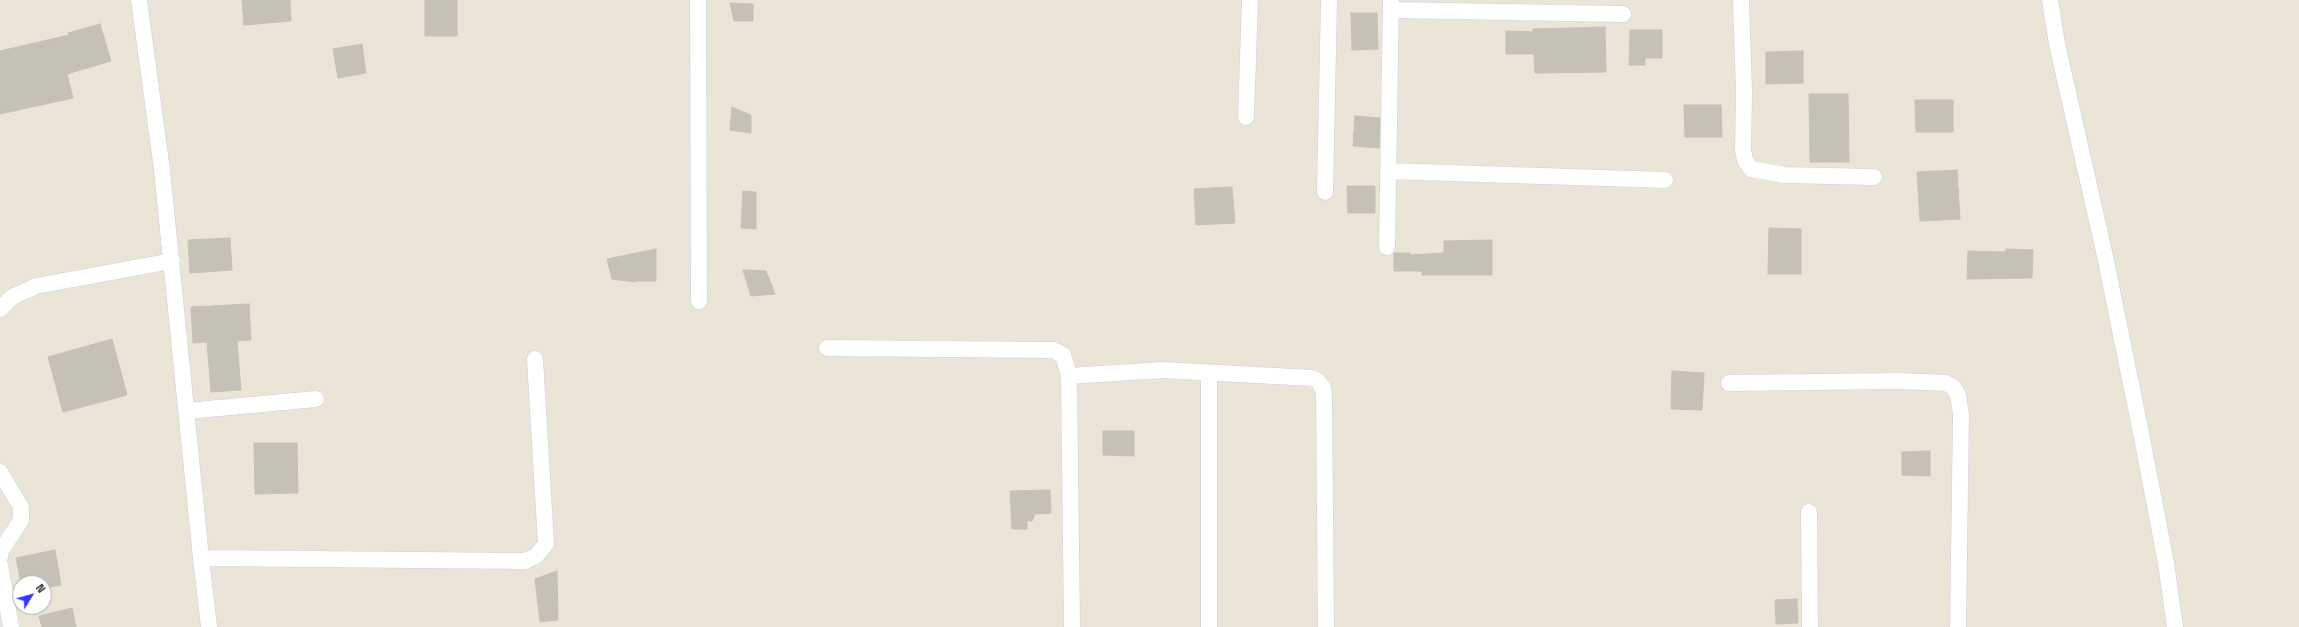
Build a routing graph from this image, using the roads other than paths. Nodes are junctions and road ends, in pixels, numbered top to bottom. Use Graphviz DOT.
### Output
graph roads {
  1 [pos="139,0"];
  2 [pos="698,0"];
  3 [pos="1250,0"];
  4 [pos="1329,0"];
  5 [pos="1741,0"];
  6 [pos="2050,0"];
  7 [pos="1391,5"];
  8 [pos="1623,14"];
  9 [pos="1246,117"];
  10 [pos="1388,171"];
  11 [pos="1874,177"];
  12 [pos="1665,180"];
  13 [pos="1325,192"];
  14 [pos="1386,247"];
  15 [pos="172,261"];
  16 [pos="698,301"];
  17 [pos="0,309"];
  18 [pos="827,348"];
  19 [pos="534,360"];
  20 [pos="1210,373"];
  21 [pos="1070,376"];
  22 [pos="1729,383"];
  23 [pos="316,399"];
  24 [pos="186,411"];
  25 [pos="0,472"];
  26 [pos="1809,512"];
  27 [pos="0,557"];
  28 [pos="201,558"];
  29 [pos="0,565"];
  30 [pos="11,627"];
  31 [pos="209,627"];
  32 [pos="1072,627"];
  33 [pos="1209,627"];
  34 [pos="1326,627"];
  35 [pos="1810,627"];
  36 [pos="1958,627"];
  37 [pos="2175,627"];
  1 -- 15 [label="street"];
  2 -- 16 [label="street"];
  3 -- 9 [label="street"];
  4 -- 13 [label="street"];
  5 -- 11 [label="street"];
  6 -- 37 [label="street"];
  7 -- 8 [label="street"];
  7 -- 10 [label="street"];
  10 -- 12 [label="street"];
  10 -- 14 [label="street"];
  15 -- 17 [label="street"];
  15 -- 24 [label="street"];
  18 -- 21 [label="street"];
  19 -- 28 [label="street"];
  20 -- 21 [label="street"];
  20 -- 33 [label="street"];
  20 -- 34 [label="street"];
  21 -- 32 [label="street"];
  22 -- 36 [label="street"];
  23 -- 24 [label="street"];
  24 -- 28 [label="street"];
  25 -- 27 [label="street"];
  26 -- 35 [label="street"];
  28 -- 31 [label="street"];
  29 -- 30 [label="street"];
}
